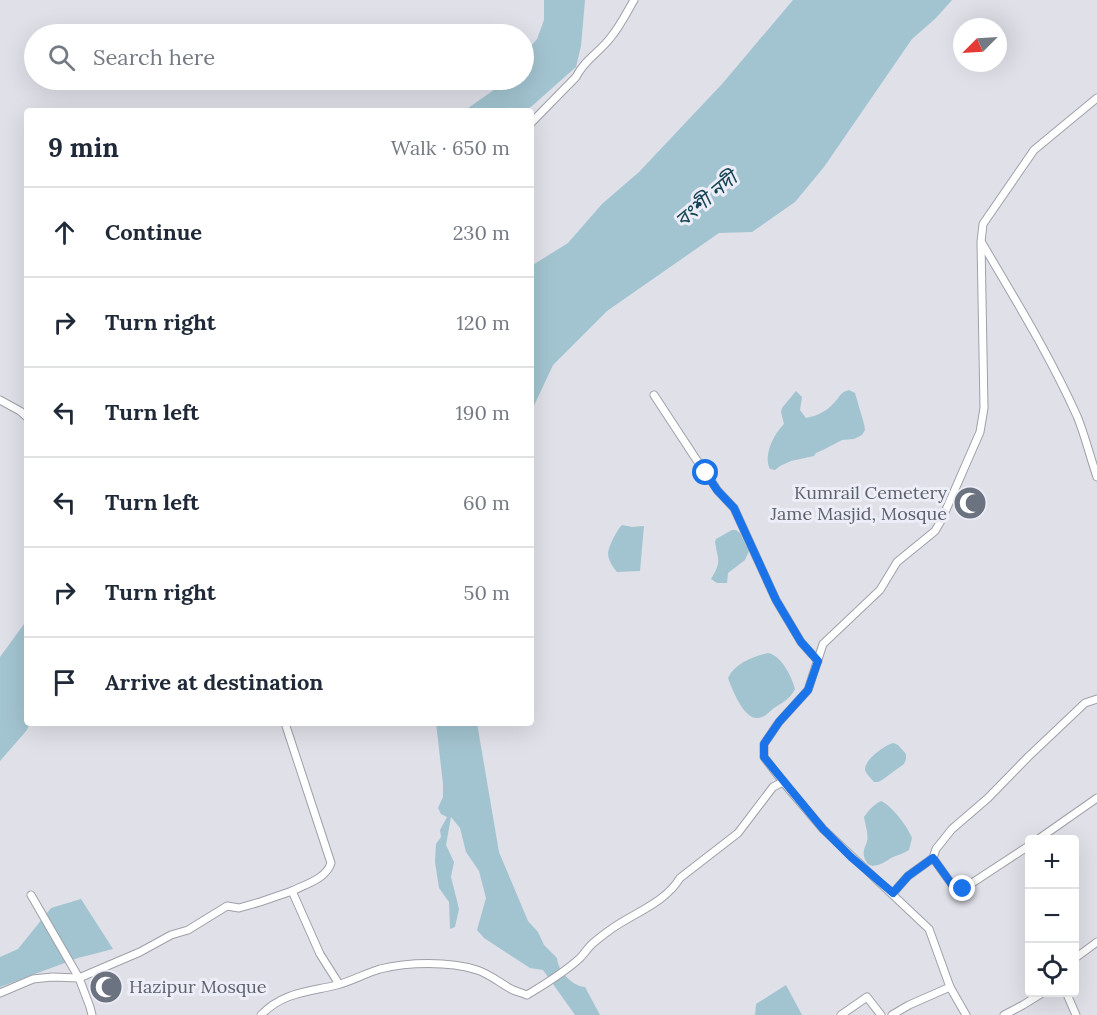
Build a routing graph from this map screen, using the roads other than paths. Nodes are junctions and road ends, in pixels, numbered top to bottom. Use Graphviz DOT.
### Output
graph roads {
  1 [pos="634,0"];
  2 [pos="1097,98"];
  3 [pos="534,120"];
  4 [pos="981,242"];
  5 [pos="654,395"];
  6 [pos="0,400"];
  7 [pos="24,414"];
  8 [pos="1097,477"];
  9 [pos="818,661"];
  10 [pos="1097,699"];
  11 [pos="286,726"];
  12 [pos="783,782"];
  13 [pos="1097,798"];
  14 [pos="1044,835"];
  15 [pos="1025,847"];
  16 [pos="933,858"];
  17 [pos="292,891"];
  18 [pos="893,893"];
  19 [pos="31,895"];
  20 [pos="1097,942"];
  21 [pos="1079,956"];
  22 [pos="79,978"];
  23 [pos="339,984"];
  24 [pos="950,987"];
  25 [pos="0,993"];
  26 [pos="1037,997"];
  27 [pos="1068,997"];
  28 [pos="92,1015"];
  29 [pos="261,1015"];
  30 [pos="841,1015"];
  31 [pos="881,1015"];
  32 [pos="892,1015"];
  33 [pos="966,1015"];
  34 [pos="1004,1015"];
  35 [pos="1076,1015"];
  1 -- 3 [label="street"];
  2 -- 4 [label="street"];
  4 -- 8 [label="street"];
  4 -- 9 [label="street"];
  5 -- 9 [label="street"];
  6 -- 7 [label="street"];
  9 -- 12 [label="street"];
  10 -- 16 [label="street"];
  11 -- 17 [label="street"];
  12 -- 18 [label="street"];
  12 -- 23 [label="street"];
  13 -- 14 [label="street"];
  15 -- 16 [label="street"];
  16 -- 18 [label="street"];
  17 -- 22 [label="street"];
  17 -- 23 [label="street"];
  18 -- 24 [label="street"];
  19 -- 22 [label="street"];
  20 -- 21 [label="street"];
  22 -- 25 [label="street"];
  22 -- 28 [label="street"];
  23 -- 29 [label="street"];
  24 -- 32 [label="street"];
  24 -- 33 [label="street"];
  26 -- 34 [label="street"];
  27 -- 35 [label="street"];
  30 -- 31 [label="street"];
}
